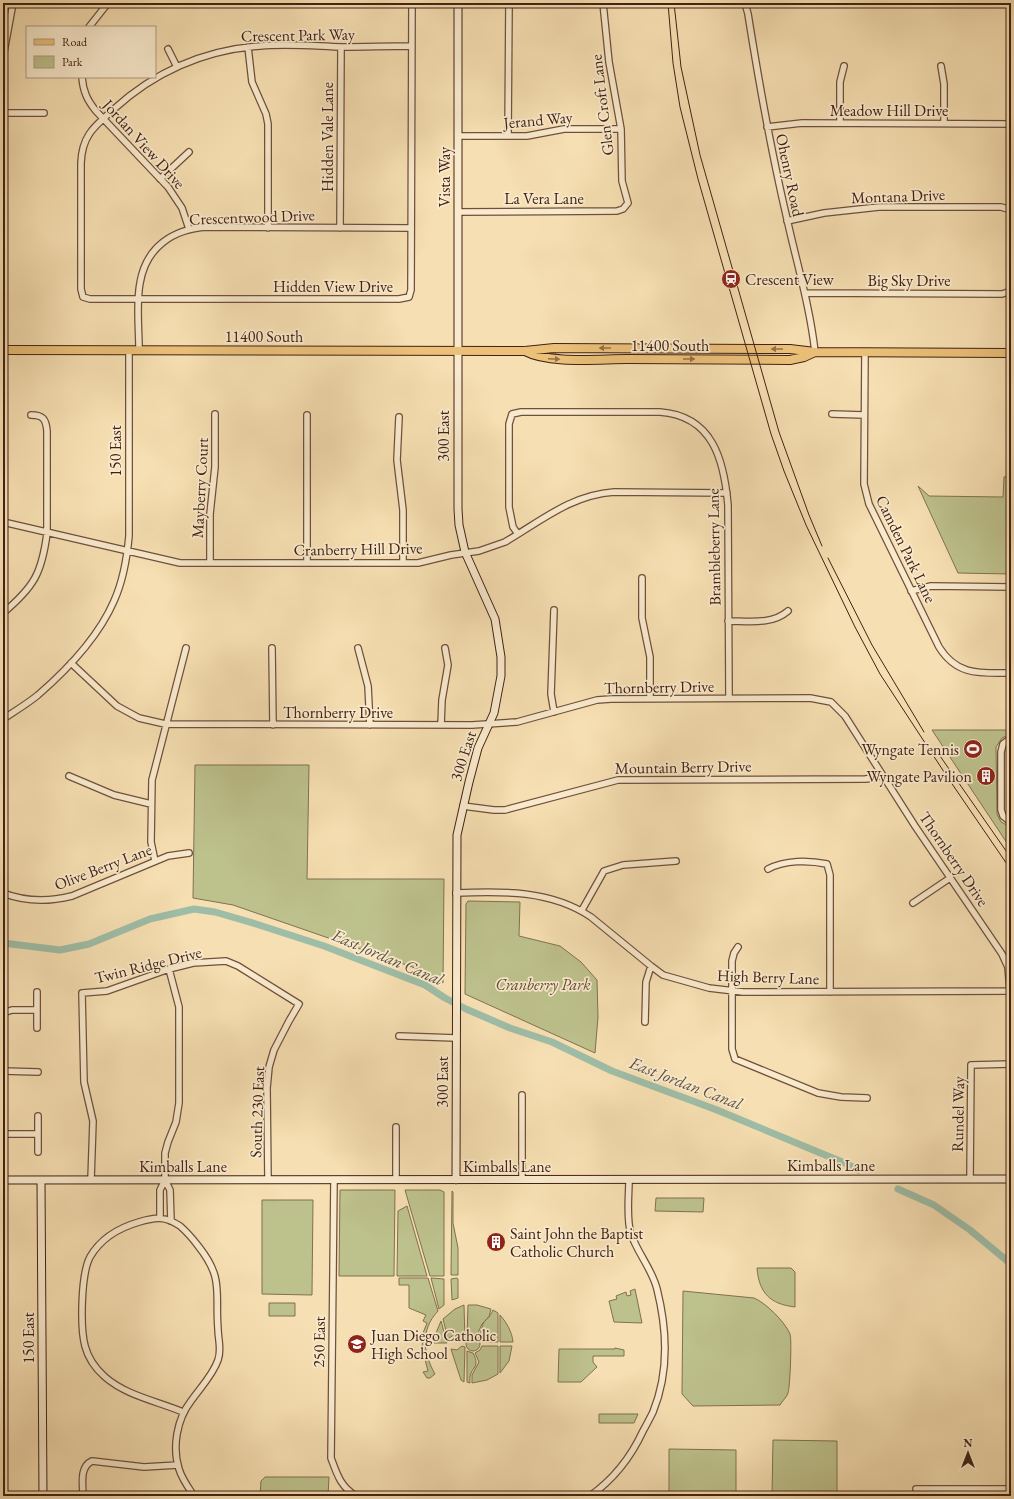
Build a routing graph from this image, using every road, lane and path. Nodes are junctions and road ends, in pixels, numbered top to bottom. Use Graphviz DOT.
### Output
graph roads {
  1 [pos="13,3"];
  2 [pos="108,3"];
  3 [pos="412,3"];
  4 [pos="458,3"];
  5 [pos="509,3"];
  6 [pos="603,3"];
  7 [pos="745,3"];
  8 [pos="90,26"];
  9 [pos="341,46"];
  10 [pos="412,46"];
  11 [pos="248,47"];
  12 [pos="168,49"];
  13 [pos="844,66"];
  14 [pos="941,66"];
  15 [pos="177,67"];
  16 [pos="82,78"];
  17 [pos="3,113"];
  18 [pos="44,113"];
  19 [pos="103,119"];
  20 [pos="840,123"];
  21 [pos="944,123"];
  22 [pos="1011,124"];
  23 [pos="766,127"];
  24 [pos="621,129"];
  25 [pos="458,136"];
  26 [pos="508,136"];
  27 [pos="189,152"];
  28 [pos="160,179"];
  29 [pos="628,203"];
  30 [pos="1011,210"];
  31 [pos="458,212"];
  32 [pos="787,221"];
  33 [pos="268,228"];
  34 [pos="340,228"];
  35 [pos="411,228"];
  36 [pos="189,229"];
  37 [pos="1011,291"];
  38 [pos="806,293"];
  39 [pos="84,297"];
  40 [pos="139,299"];
  41 [pos="3,350"];
  42 [pos="129,350"];
  43 [pos="139,350"];
  44 [pos="457,351"];
  45 [pos="815,352"];
  46 [pos="865,352"];
  47 [pos="1011,353"];
  48 [pos="31,414"];
  49 [pos="215,414"];
  50 [pos="307,414"];
  51 [pos="832,414"];
  52 [pos="864,415"];
  53 [pos="399,417"];
  54 [pos="727,493"];
  55 [pos="3,522"];
  56 [pos="47,532"];
  57 [pos="518,534"];
  58 [pos="127,551"];
  59 [pos="466,552"];
  60 [pos="210,564"];
  61 [pos="307,564"];
  62 [pos="403,564"];
  63 [pos="642,578"];
  64 [pos="1011,587"];
  65 [pos="911,591"];
  66 [pos="554,610"];
  67 [pos="788,611"];
  68 [pos="3,613"];
  69 [pos="728,621"];
  70 [pos="186,648"];
  71 [pos="272,648"];
  72 [pos="358,648"];
  73 [pos="445,648"];
  74 [pos="71,663"];
  75 [pos="1011,674"];
  76 [pos="650,698"];
  77 [pos="729,698"];
  78 [pos="554,712"];
  79 [pos="3,719"];
  80 [pos="165,724"];
  81 [pos="489,724"];
  82 [pos="273,725"];
  83 [pos="370,725"];
  84 [pos="441,725"];
  85 [pos="1011,738"];
  86 [pos="882,774"];
  87 [pos="69,776"];
  88 [pos="151,804"];
  89 [pos="463,806"];
  90 [pos="1011,822"];
  91 [pos="189,853"];
  92 [pos="155,861"];
  93 [pos="676,861"];
  94 [pos="768,869"];
  95 [pos="950,878"];
  96 [pos="3,893"];
  97 [pos="456,893"];
  98 [pos="913,903"];
  99 [pos="582,910"];
  100 [pos="738,947"];
  101 [pos="651,966"];
  102 [pos="169,969"];
  103 [pos="732,991"];
  104 [pos="1010,991"];
  105 [pos="38,992"];
  106 [pos="830,992"];
  107 [pos="299,1004"];
  108 [pos="37,1010"];
  109 [pos="3,1013"];
  110 [pos="645,1022"];
  111 [pos="37,1028"];
  112 [pos="399,1036"];
  113 [pos="456,1038"];
  114 [pos="1011,1064"];
  115 [pos="3,1071"];
  116 [pos="38,1072"];
  117 [pos="522,1095"];
  118 [pos="867,1098"];
  119 [pos="38,1116"];
  120 [pos="396,1127"];
  121 [pos="3,1134"];
  122 [pos="38,1134"];
  123 [pos="38,1152"];
  124 [pos="970,1179"];
  125 [pos="1011,1179"];
  126 [pos="3,1180"];
  127 [pos="41,1180"];
  128 [pos="91,1180"];
  129 [pos="165,1180"];
  130 [pos="268,1180"];
  131 [pos="334,1180"];
  132 [pos="396,1180"];
  133 [pos="456,1180"];
  134 [pos="522,1180"];
  135 [pos="629,1180"];
  136 [pos="166,1219"];
  137 [pos="184,1412"];
  138 [pos="178,1465"];
  139 [pos="1011,1488"];
  140 [pos="916,1489"];
  141 [pos="43,1496"];
  142 [pos="83,1496"];
  143 [pos="194,1496"];
  144 [pos="356,1496"];
  145 [pos="590,1496"];
  1 -- 17 [label="street"];
  2 -- 8 [label="street"];
  3 -- 10 [label="street, Hidden View Drive"];
  4 -- 25 [label="street, Vista Way"];
  5 -- 26 [label="street"];
  6 -- 24 [label="street, Glen Croft Lane"];
  7 -- 23 [label="street, Ohenry Road"];
  9 -- 10 [label="street, Crescent Park Way"];
  9 -- 11 [label="street, Crescent Park Way"];
  9 -- 34 [label="street, Hidden Vale Lane"];
  10 -- 35 [label="street, Hidden View Drive"];
  11 -- 15 [label="street, Crescent Park Way"];
  11 -- 33 [label="street"];
  12 -- 15 [label="street"];
  13 -- 20 [label="street"];
  14 -- 21 [label="street"];
  15 -- 19 [label="street, Crescent Park Way"];
  16 -- 19 [label="street, Jordan View Drive"];
  17 -- 18 [label="street"];
  19 -- 28 [label="street, Jordan View Drive"];
  19 -- 39 [label="street, Crescent Park Way"];
  20 -- 21 [label="street, Meadow Hill Drive"];
  20 -- 23 [label="street, Meadow Hill Drive"];
  21 -- 22 [label="street, Meadow Hill Drive"];
  23 -- 32 [label="street, Ohenry Road"];
  24 -- 26 [label="street, Jerand Way"];
  24 -- 29 [label="street, Glen Croft Lane"];
  25 -- 26 [label="street, Jerand Way"];
  25 -- 31 [label="street, Vista Way"];
  27 -- 28 [label="street"];
  28 -- 36 [label="street, Jordan View Drive"];
  29 -- 31 [label="street, La Vera Lane"];
  30 -- 32 [label="street, Montana Drive"];
  31 -- 44 [label="street, Vista Way"];
  32 -- 38 [label="street, Ohenry Road"];
  33 -- 34 [label="street, Crescentwood Drive"];
  33 -- 36 [label="street, Crescentwood Drive"];
  34 -- 35 [label="street, Crescentwood Drive"];
  35 -- 40 [label="street, Hidden View Drive"];
  36 -- 40 [label="street, Crescentwood Drive"];
  37 -- 38 [label="street, Big Sky Drive"];
  38 -- 45 [label="street, Ohenry Road"];
  39 -- 40 [label="street, Hidden View Drive"];
  40 -- 43 [label="street, Crescentwood Drive"];
  41 -- 42 [label="main road, 11400 South"];
  42 -- 43 [label="main road, 11400 South"];
  42 -- 58 [label="street, 150 East"];
  43 -- 44 [label="main road, 11400 South"];
  44 -- 45 [label="main road, 11400 South"];
  44 -- 59 [label="street, 300 East"];
  45 -- 46 [label="main road, 11400 South"];
  46 -- 47 [label="main road, 11400 South"];
  46 -- 52 [label="street, Camden Park Lane"];
  48 -- 56 [label="street"];
  49 -- 60 [label="street, Mayberry Court"];
  50 -- 61 [label="street"];
  51 -- 52 [label="street"];
  52 -- 65 [label="street, Camden Park Lane"];
  53 -- 62 [label="street"];
  54 -- 57 [label="street, Cranberry Hill Drive"];
  54 -- 57 [label="street, Brambleberry Lane"];
  54 -- 69 [label="street, Brambleberry Lane"];
  55 -- 56 [label="street, Cranberry Hill Drive"];
  56 -- 58 [label="street, Cranberry Hill Drive"];
  56 -- 68 [label="street"];
  57 -- 59 [label="street, Cranberry Hill Drive"];
  58 -- 60 [label="street, Cranberry Hill Drive"];
  58 -- 74 [label="street"];
  59 -- 62 [label="street, Cranberry Hill Drive"];
  59 -- 81 [label="street, 300 East"];
  60 -- 61 [label="street, Cranberry Hill Drive"];
  61 -- 62 [label="street, Cranberry Hill Drive"];
  63 -- 76 [label="street"];
  64 -- 65 [label="street"];
  65 -- 75 [label="street, Camden Park Lane"];
  66 -- 78 [label="street"];
  67 -- 69 [label="street"];
  69 -- 77 [label="street, Brambleberry Lane"];
  70 -- 80 [label="street"];
  71 -- 82 [label="street"];
  72 -- 83 [label="street"];
  73 -- 84 [label="street"];
  74 -- 79 [label="street"];
  74 -- 80 [label="street, Thornberry Drive"];
  76 -- 77 [label="street, Thornberry Drive"];
  76 -- 78 [label="street, Thornberry Drive"];
  77 -- 86 [label="street, Thornberry Drive"];
  78 -- 81 [label="street, Thornberry Drive"];
  80 -- 82 [label="street, Thornberry Drive"];
  80 -- 88 [label="street"];
  81 -- 84 [label="street, Thornberry Drive"];
  81 -- 89 [label="street, 300 East"];
  82 -- 83 [label="street, Thornberry Drive"];
  83 -- 84 [label="street, Thornberry Drive"];
  85 -- 90 [label="street"];
  86 -- 89 [label="street, Mountain Berry Drive"];
  86 -- 95 [label="street, Thornberry Drive"];
  87 -- 88 [label="street"];
  88 -- 92 [label="street"];
  89 -- 97 [label="street, 300 East"];
  91 -- 92 [label="street, Olive Berry Lane"];
  92 -- 96 [label="street, Olive Berry Lane"];
  93 -- 99 [label="street"];
  94 -- 106 [label="street"];
  95 -- 98 [label="street"];
  95 -- 104 [label="street, Thornberry Drive"];
  97 -- 99 [label="street, High Berry Lane"];
  97 -- 113 [label="street, 300 East"];
  99 -- 101 [label="street, High Berry Lane"];
  100 -- 103 [label="street"];
  101 -- 103 [label="street, High Berry Lane"];
  101 -- 110 [label="street"];
  102 -- 107 [label="street, Twin Ridge Drive"];
  102 -- 128 [label="street, Twin Ridge Drive"];
  102 -- 129 [label="street"];
  103 -- 106 [label="street, High Berry Lane"];
  103 -- 118 [label="street"];
  104 -- 106 [label="street, High Berry Lane"];
  105 -- 108 [label="street"];
  107 -- 130 [label="street, South 230 East"];
  108 -- 109 [label="street"];
  108 -- 111 [label="street"];
  112 -- 113 [label="street"];
  113 -- 133 [label="street, 300 East"];
  114 -- 124 [label="street, Rundel Way"];
  115 -- 116 [label="street"];
  117 -- 134 [label="street"];
  119 -- 122 [label="street"];
  120 -- 132 [label="street"];
  121 -- 122 [label="street"];
  122 -- 123 [label="street"];
  124 -- 125 [label="street, Kimballs Lane"];
  124 -- 135 [label="street, Kimballs Lane"];
  126 -- 127 [label="street, Kimballs Lane"];
  127 -- 128 [label="street, Kimballs Lane"];
  127 -- 141 [label="street, 150 East"];
  128 -- 129 [label="street, Kimballs Lane"];
  129 -- 130 [label="street, Kimballs Lane"];
  129 -- 136 [label="street"];
  129 -- 136 [label="street"];
  130 -- 131 [label="street, Kimballs Lane"];
  131 -- 132 [label="street, Kimballs Lane"];
  131 -- 144 [label="street, 250 East"];
  132 -- 133 [label="street, Kimballs Lane"];
  133 -- 134 [label="street, Kimballs Lane"];
  134 -- 135 [label="street, Kimballs Lane"];
  135 -- 145 [label="street"];
  136 -- 137 [label="street"];
  136 -- 137 [label="street"];
  137 -- 138 [label="street"];
  138 -- 142 [label="street"];
  138 -- 143 [label="street"];
  139 -- 140 [label="street"];
}
